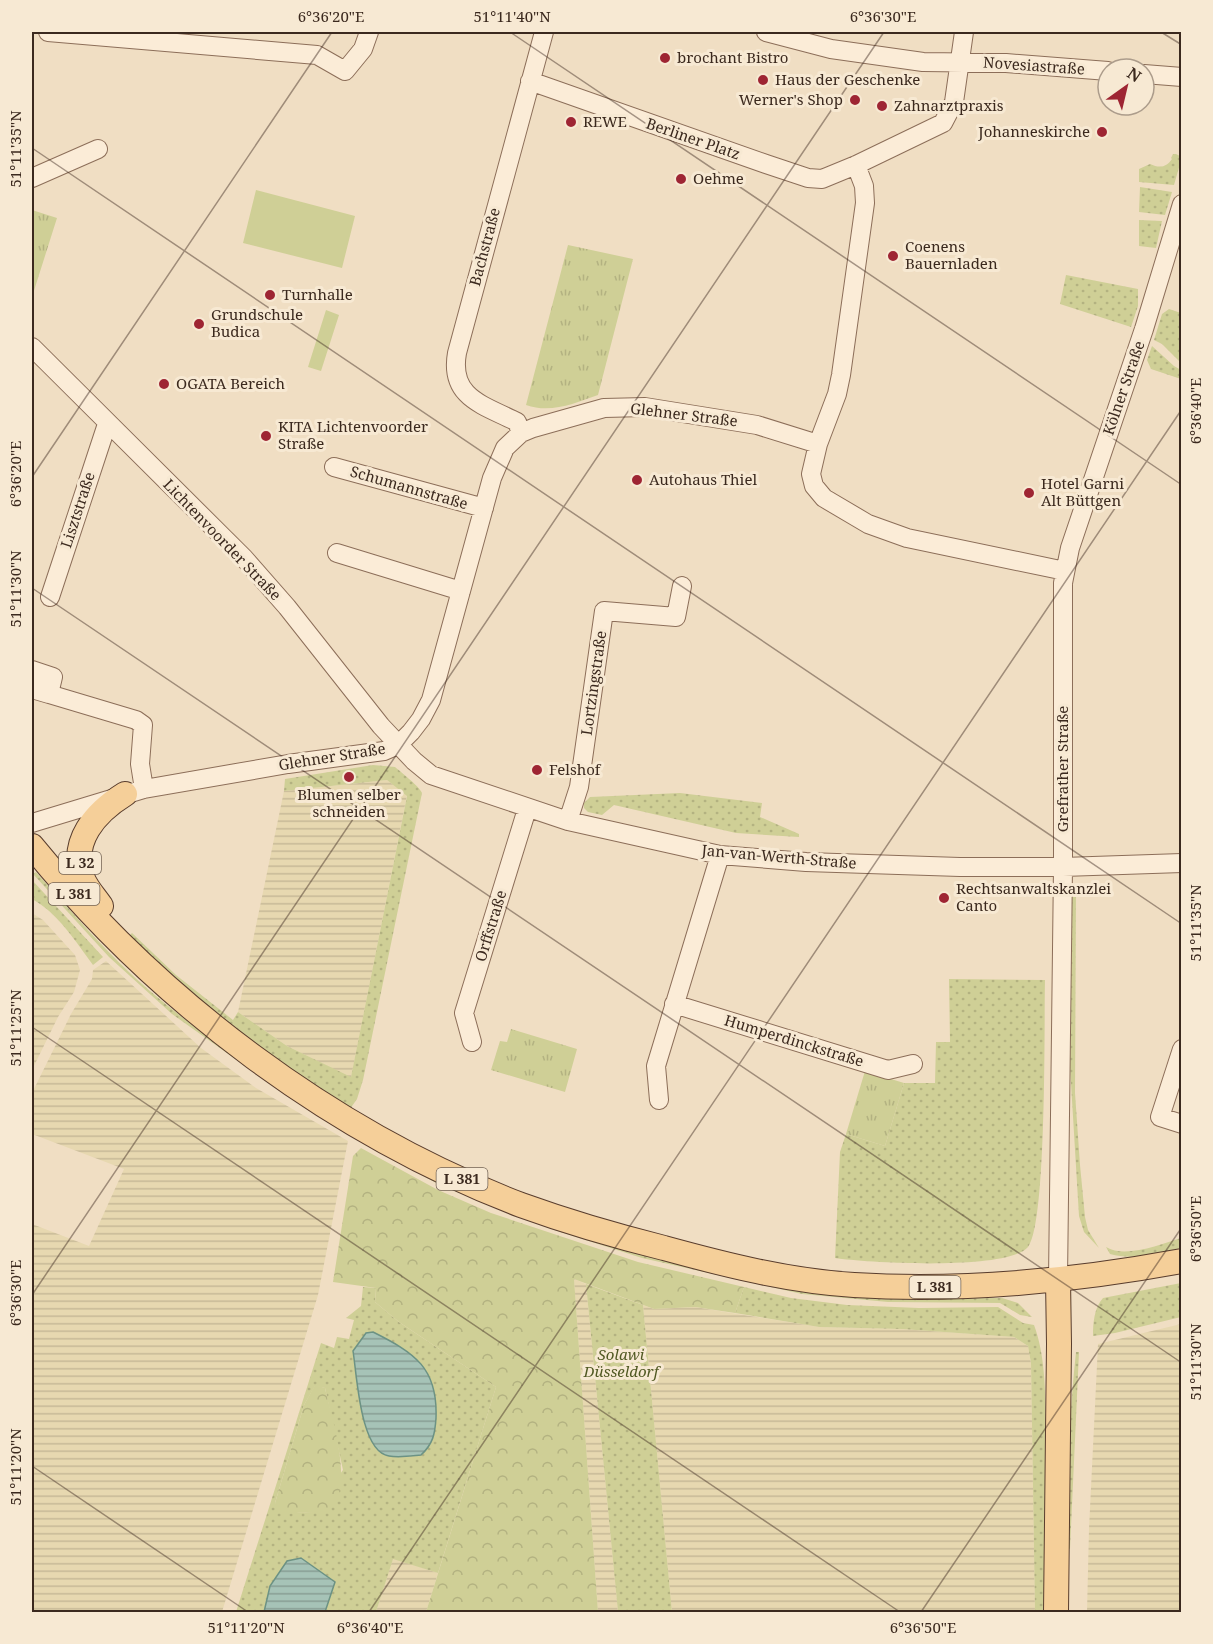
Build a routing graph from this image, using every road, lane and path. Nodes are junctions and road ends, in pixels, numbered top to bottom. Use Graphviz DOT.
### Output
graph roads {
  1 [pos="48,32"];
  2 [pos="369,32"];
  3 [pos="544,32"];
  4 [pos="766,32"];
  5 [pos="964,32"];
  6 [pos="80,33"];
  7 [pos="959,62"];
  8 [pos="1096,70"];
  9 [pos="1156,75"];
  10 [pos="1182,77"];
  11 [pos="530,81"];
  12 [pos="98,149"];
  13 [pos="856,165"];
  14 [pos="32,178"];
  15 [pos="1182,204"];
  16 [pos="32,347"];
  17 [pos="107,424"];
  18 [pos="521,433"];
  19 [pos="818,444"];
  20 [pos="334,467"];
  21 [pos="484,508"];
  22 [pos="337,553"];
  23 [pos="1065,571"];
  24 [pos="682,586"];
  25 [pos="461,591"];
  26 [pos="50,597"];
  27 [pos="32,670"];
  28 [pos="32,689"];
  29 [pos="49,694"];
  30 [pos="398,745"];
  31 [pos="135,791"];
  32 [pos="528,809"];
  33 [pos="568,821"];
  34 [pos="32,823"];
  35 [pos="32,846"];
  36 [pos="720,855"];
  37 [pos="1182,863"];
  38 [pos="1064,867"];
  39 [pos="117,941"];
  40 [pos="674,1004"];
  41 [pos="472,1042"];
  42 [pos="1182,1049"];
  43 [pos="913,1064"];
  44 [pos="1174,1097"];
  45 [pos="659,1100"];
  46 [pos="1182,1124"];
  47 [pos="1182,1261"];
  48 [pos="1058,1280"];
  49 [pos="1056,1612"];
  1 -- 6 [label="street"];
  2 -- 6 [label="street"];
  3 -- 11 [label="street, Bachstraße"];
  4 -- 7 [label="street, Novesiastraße"];
  5 -- 7 [label="street"];
  7 -- 8 [label="street, Novesiastraße"];
  7 -- 13 [label="street"];
  9 -- 10 [label="street"];
  11 -- 13 [label="street, Berliner Platz"];
  11 -- 18 [label="street, Bachstraße"];
  12 -- 14 [label="street"];
  13 -- 19 [label="street"];
  15 -- 23 [label="street, Kölner Straße"];
  16 -- 17 [label="street, Lichtenvoorder Straße"];
  17 -- 26 [label="street, Lisztstraße"];
  17 -- 30 [label="street, Lichtenvoorder Straße"];
  18 -- 19 [label="street, Glehner Straße"];
  18 -- 21 [label="street, Glehner Straße"];
  19 -- 23 [label="street"];
  20 -- 21 [label="street, Schumannstraße"];
  21 -- 25 [label="street, Glehner Straße"];
  22 -- 25 [label="street"];
  23 -- 38 [label="street, Grefrather Straße"];
  24 -- 33 [label="street, Lortzingstraße"];
  25 -- 30 [label="street, Glehner Straße"];
  27 -- 29 [label="street"];
  28 -- 29 [label="street"];
  29 -- 31 [label="street"];
  30 -- 31 [label="street, Glehner Straße"];
  30 -- 32 [label="street, Jan-van-Werth-Straße"];
  31 -- 34 [label="street, Glehner Straße"];
  31 -- 39 [label="main road, L 32"];
  32 -- 33 [label="street, Jan-van-Werth-Straße"];
  32 -- 41 [label="street, Orffstraße"];
  33 -- 36 [label="street, Jan-van-Werth-Straße"];
  35 -- 39 [label="main road, L 381"];
  36 -- 38 [label="street, Jan-van-Werth-Straße"];
  36 -- 40 [label="street"];
  37 -- 38 [label="street, Jan-van-Werth-Straße"];
  38 -- 48 [label="street, Grefrather Straße"];
  39 -- 48 [label="main road, L 381"];
  40 -- 43 [label="street, Humperdinckstraße"];
  40 -- 45 [label="street"];
  42 -- 44 [label="street"];
  44 -- 46 [label="street"];
  47 -- 48 [label="main road, L 381"];
  48 -- 49 [label="main road"];
}
